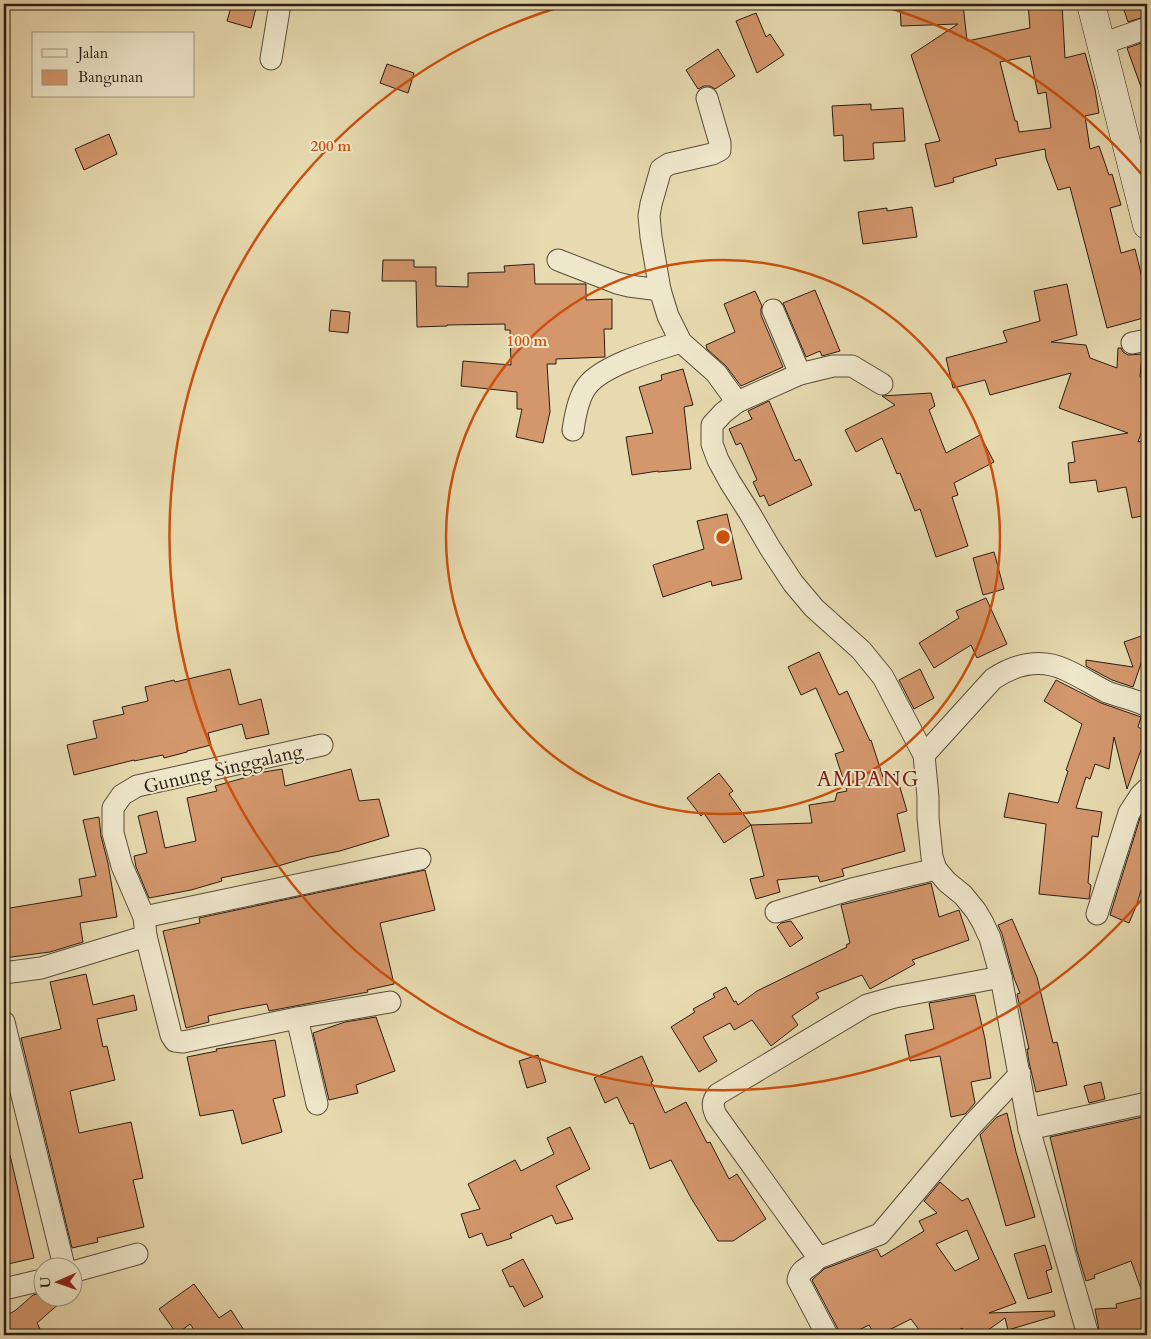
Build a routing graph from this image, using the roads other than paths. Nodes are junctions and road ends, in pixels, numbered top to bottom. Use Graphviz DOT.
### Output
graph roads {
  1 [pos="280,4"];
  2 [pos="1091,4"];
  3 [pos="1147,28"];
  4 [pos="1102,44"];
  5 [pos="271,59"];
  6 [pos="707,98"];
  7 [pos="1147,225"];
  8 [pos="558,260"];
  9 [pos="660,290"];
  10 [pos="773,310"];
  11 [pos="681,342"];
  12 [pos="800,374"];
  13 [pos="882,384"];
  14 [pos="737,402"];
  15 [pos="573,430"];
  16 [pos="1147,706"];
  17 [pos="322,745"];
  18 [pos="924,755"];
  19 [pos="1147,789"];
  20 [pos="420,859"];
  21 [pos="936,869"];
  22 [pos="776,912"];
  23 [pos="1097,914"];
  24 [pos="145,926"];
  25 [pos="4,973"];
  26 [pos="1002,977"];
  27 [pos="390,1002"];
  28 [pos="297,1018"];
  29 [pos="4,1022"];
  30 [pos="1020,1074"];
  31 [pos="1147,1103"];
  32 [pos="317,1104"];
  33 [pos="1030,1129"];
  34 [pos="137,1254"];
  35 [pos="62,1256"];
  36 [pos="816,1259"];
  37 [pos="82,1269"];
  38 [pos="32,1282"];
  39 [pos="4,1289"];
  40 [pos="827,1335"];
  41 [pos="1088,1335"];
  1 -- 5 [label="street"];
  2 -- 4 [label="main road"];
  3 -- 4 [label="street"];
  4 -- 7 [label="main road"];
  6 -- 9 [label="street"];
  8 -- 9 [label="street"];
  9 -- 11 [label="street"];
  10 -- 12 [label="street"];
  11 -- 14 [label="street"];
  11 -- 15 [label="street"];
  12 -- 13 [label="street"];
  12 -- 14 [label="street"];
  14 -- 18 [label="street"];
  16 -- 18 [label="street"];
  17 -- 24 [label="street, Gunung Singgalang"];
  18 -- 21 [label="street"];
  19 -- 23 [label="street"];
  20 -- 24 [label="street"];
  21 -- 22 [label="street"];
  21 -- 26 [label="street"];
  24 -- 25 [label="street"];
  24 -- 28 [label="street, Gunung Singgalang"];
  26 -- 30 [label="street"];
  26 -- 36 [label="street"];
  27 -- 28 [label="street"];
  28 -- 32 [label="street"];
  29 -- 35 [label="street"];
  30 -- 33 [label="street"];
  30 -- 36 [label="street"];
  31 -- 33 [label="street"];
  33 -- 41 [label="street"];
  34 -- 37 [label="street"];
  36 -- 40 [label="street"];
  38 -- 39 [label="street"];
}
